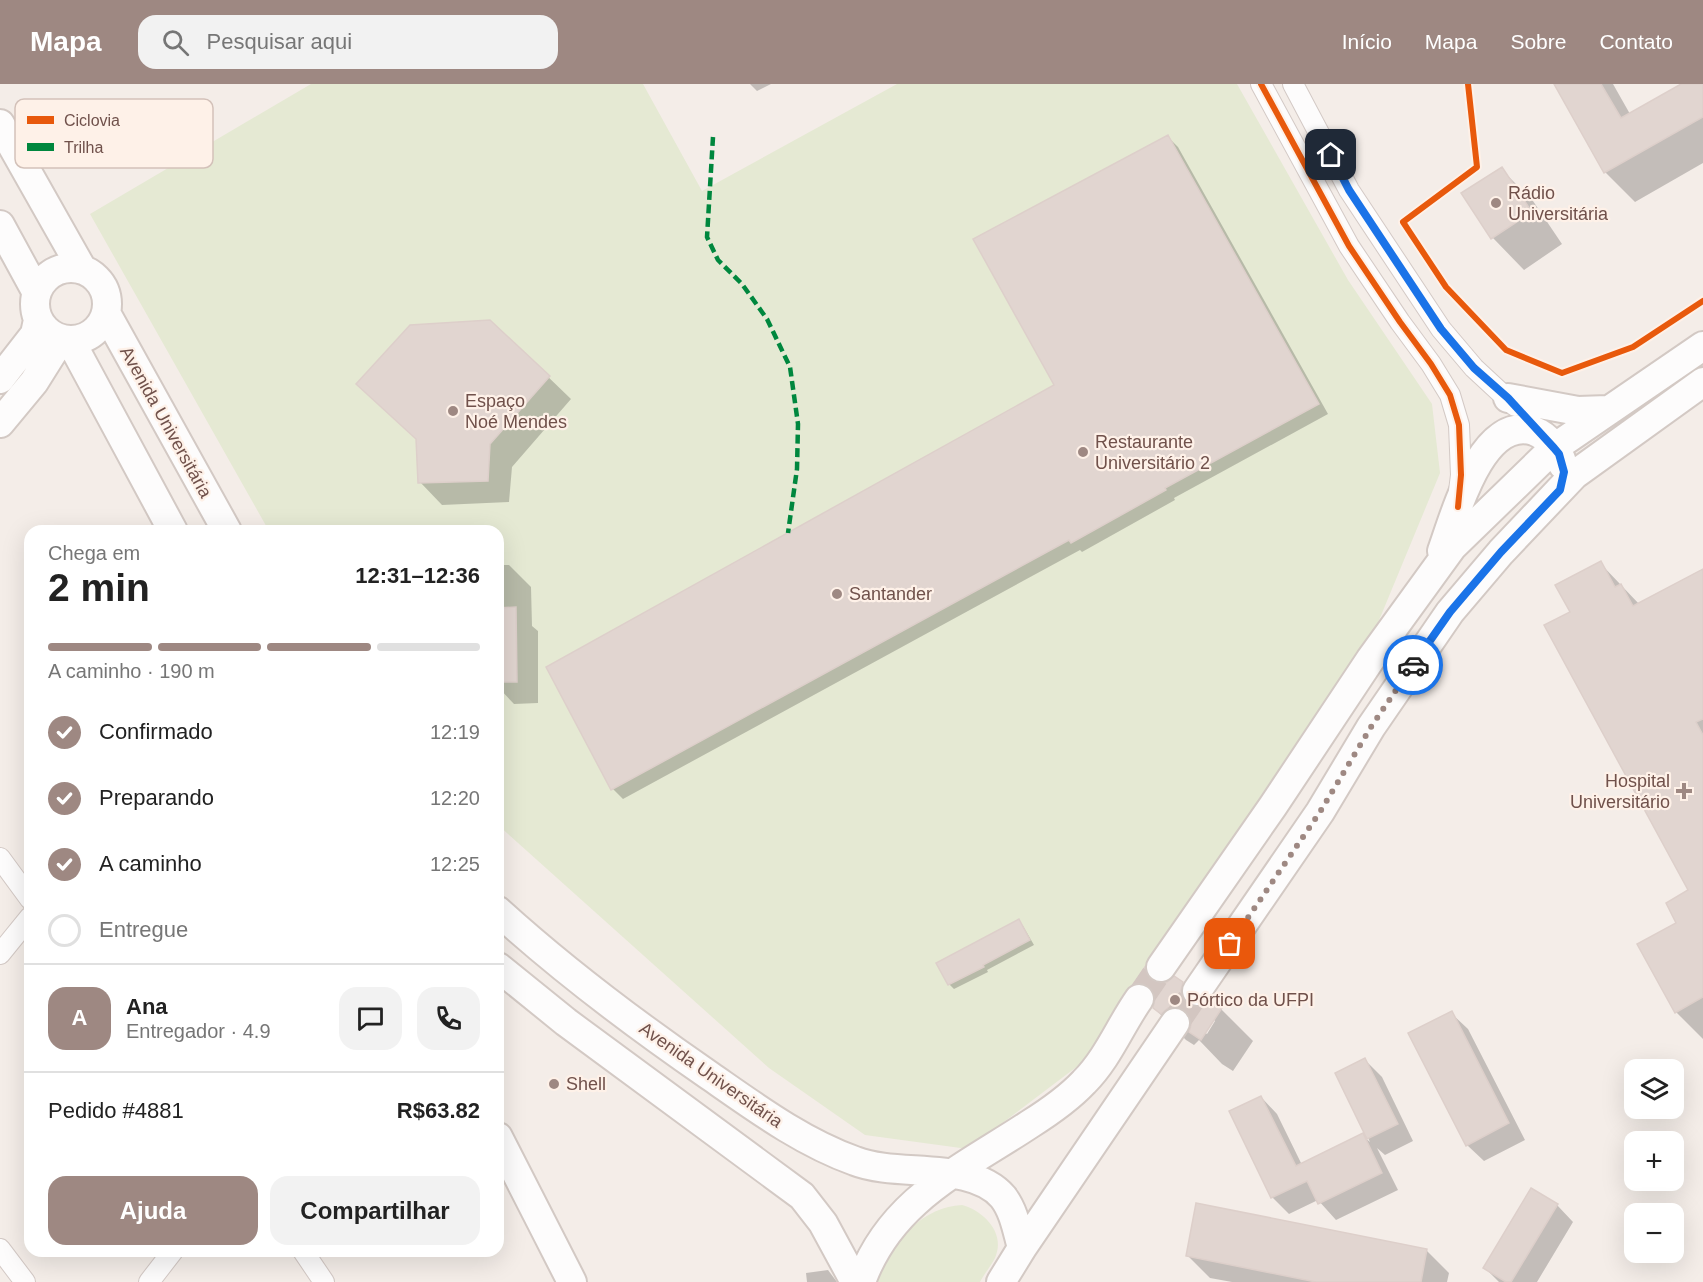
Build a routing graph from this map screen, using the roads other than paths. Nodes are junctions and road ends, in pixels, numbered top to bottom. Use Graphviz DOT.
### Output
graph roads {
  1 [pos="1261,84"];
  2 [pos="1293,84"];
  3 [pos="0,124"];
  4 [pos="15,151"];
  5 [pos="25,168"];
  6 [pos="0,225"];
  7 [pos="82,269"];
  8 [pos="36,291"];
  9 [pos="106,313"];
  10 [pos="38,320"];
  11 [pos="65,340"];
  12 [pos="1703,346"];
  13 [pos="0,380"];
  14 [pos="1703,381"];
  15 [pos="1508,398"];
  16 [pos="1608,410"];
  17 [pos="0,423"];
  18 [pos="1548,441"];
  19 [pos="1560,490"];
  20 [pos="1458,507"];
  21 [pos="170,525"];
  22 [pos="224,525"];
  23 [pos="1433,574"];
  24 [pos="0,858"];
  25 [pos="24,891"];
  26 [pos="1209,898"];
  27 [pos="504,916"];
  28 [pos="24,924"];
  29 [pos="1244,925"];
  30 [pos="0,954"];
  31 [pos="1161,967"];
  32 [pos="504,972"];
  33 [pos="1197,992"];
  34 [pos="1139,999"];
  35 [pos="1175,1023"];
  36 [pos="662,1043"];
  37 [pos="637,1073"];
  38 [pos="504,1149"];
  39 [pos="955,1173"];
  40 [pos="1022,1248"];
  41 [pos="0,1249"];
  42 [pos="168,1257"];
  43 [pos="307,1257"];
  44 [pos="25,1282"];
  45 [pos="149,1282"];
  46 [pos="324,1282"];
  47 [pos="572,1282"];
  48 [pos="855,1282"];
  49 [pos="861,1282"];
  50 [pos="1001,1282"];
  1 -- 20 [label="street"];
  2 -- 15 [label="street"];
  3 -- 4 [label="main road"];
  5 -- 7 [label="main road"];
  6 -- 8 [label="main road"];
  7 -- 8 [label="main road"];
  7 -- 9 [label="main road"];
  8 -- 10 [label="main road"];
  9 -- 11 [label="main road"];
  9 -- 22 [label="main road, Avenida Universitária"];
  10 -- 11 [label="main road"];
  10 -- 13 [label="main road"];
  11 -- 17 [label="main road"];
  11 -- 21 [label="main road"];
  12 -- 16 [label="main road"];
  14 -- 19 [label="main road"];
  15 -- 16 [label="main road"];
  15 -- 18 [label="street"];
  16 -- 18 [label="main road"];
  18 -- 19 [label="main road"];
  18 -- 20 [label="main road"];
  18 -- 23 [label="main road"];
  19 -- 29 [label="main road"];
  20 -- 23 [label="main road"];
  23 -- 26 [label="main road"];
  24 -- 25 [label="street"];
  26 -- 29 [label="main road"];
  26 -- 31 [label="main road"];
  27 -- 36 [label="main road, Avenida Universitária"];
  28 -- 30 [label="street"];
  29 -- 33 [label="main road"];
  32 -- 37 [label="main road"];
  34 -- 39 [label="main road"];
  35 -- 40 [label="main road"];
  36 -- 37 [label="main road"];
  36 -- 39 [label="main road, Avenida Universitária"];
  37 -- 48 [label="main road"];
  38 -- 47 [label="main road"];
  39 -- 40 [label="main road, Avenida Universitária"];
  39 -- 49 [label="main road"];
  40 -- 50 [label="main road"];
  41 -- 44 [label="street"];
  42 -- 45 [label="street"];
  43 -- 46 [label="street"];
}
